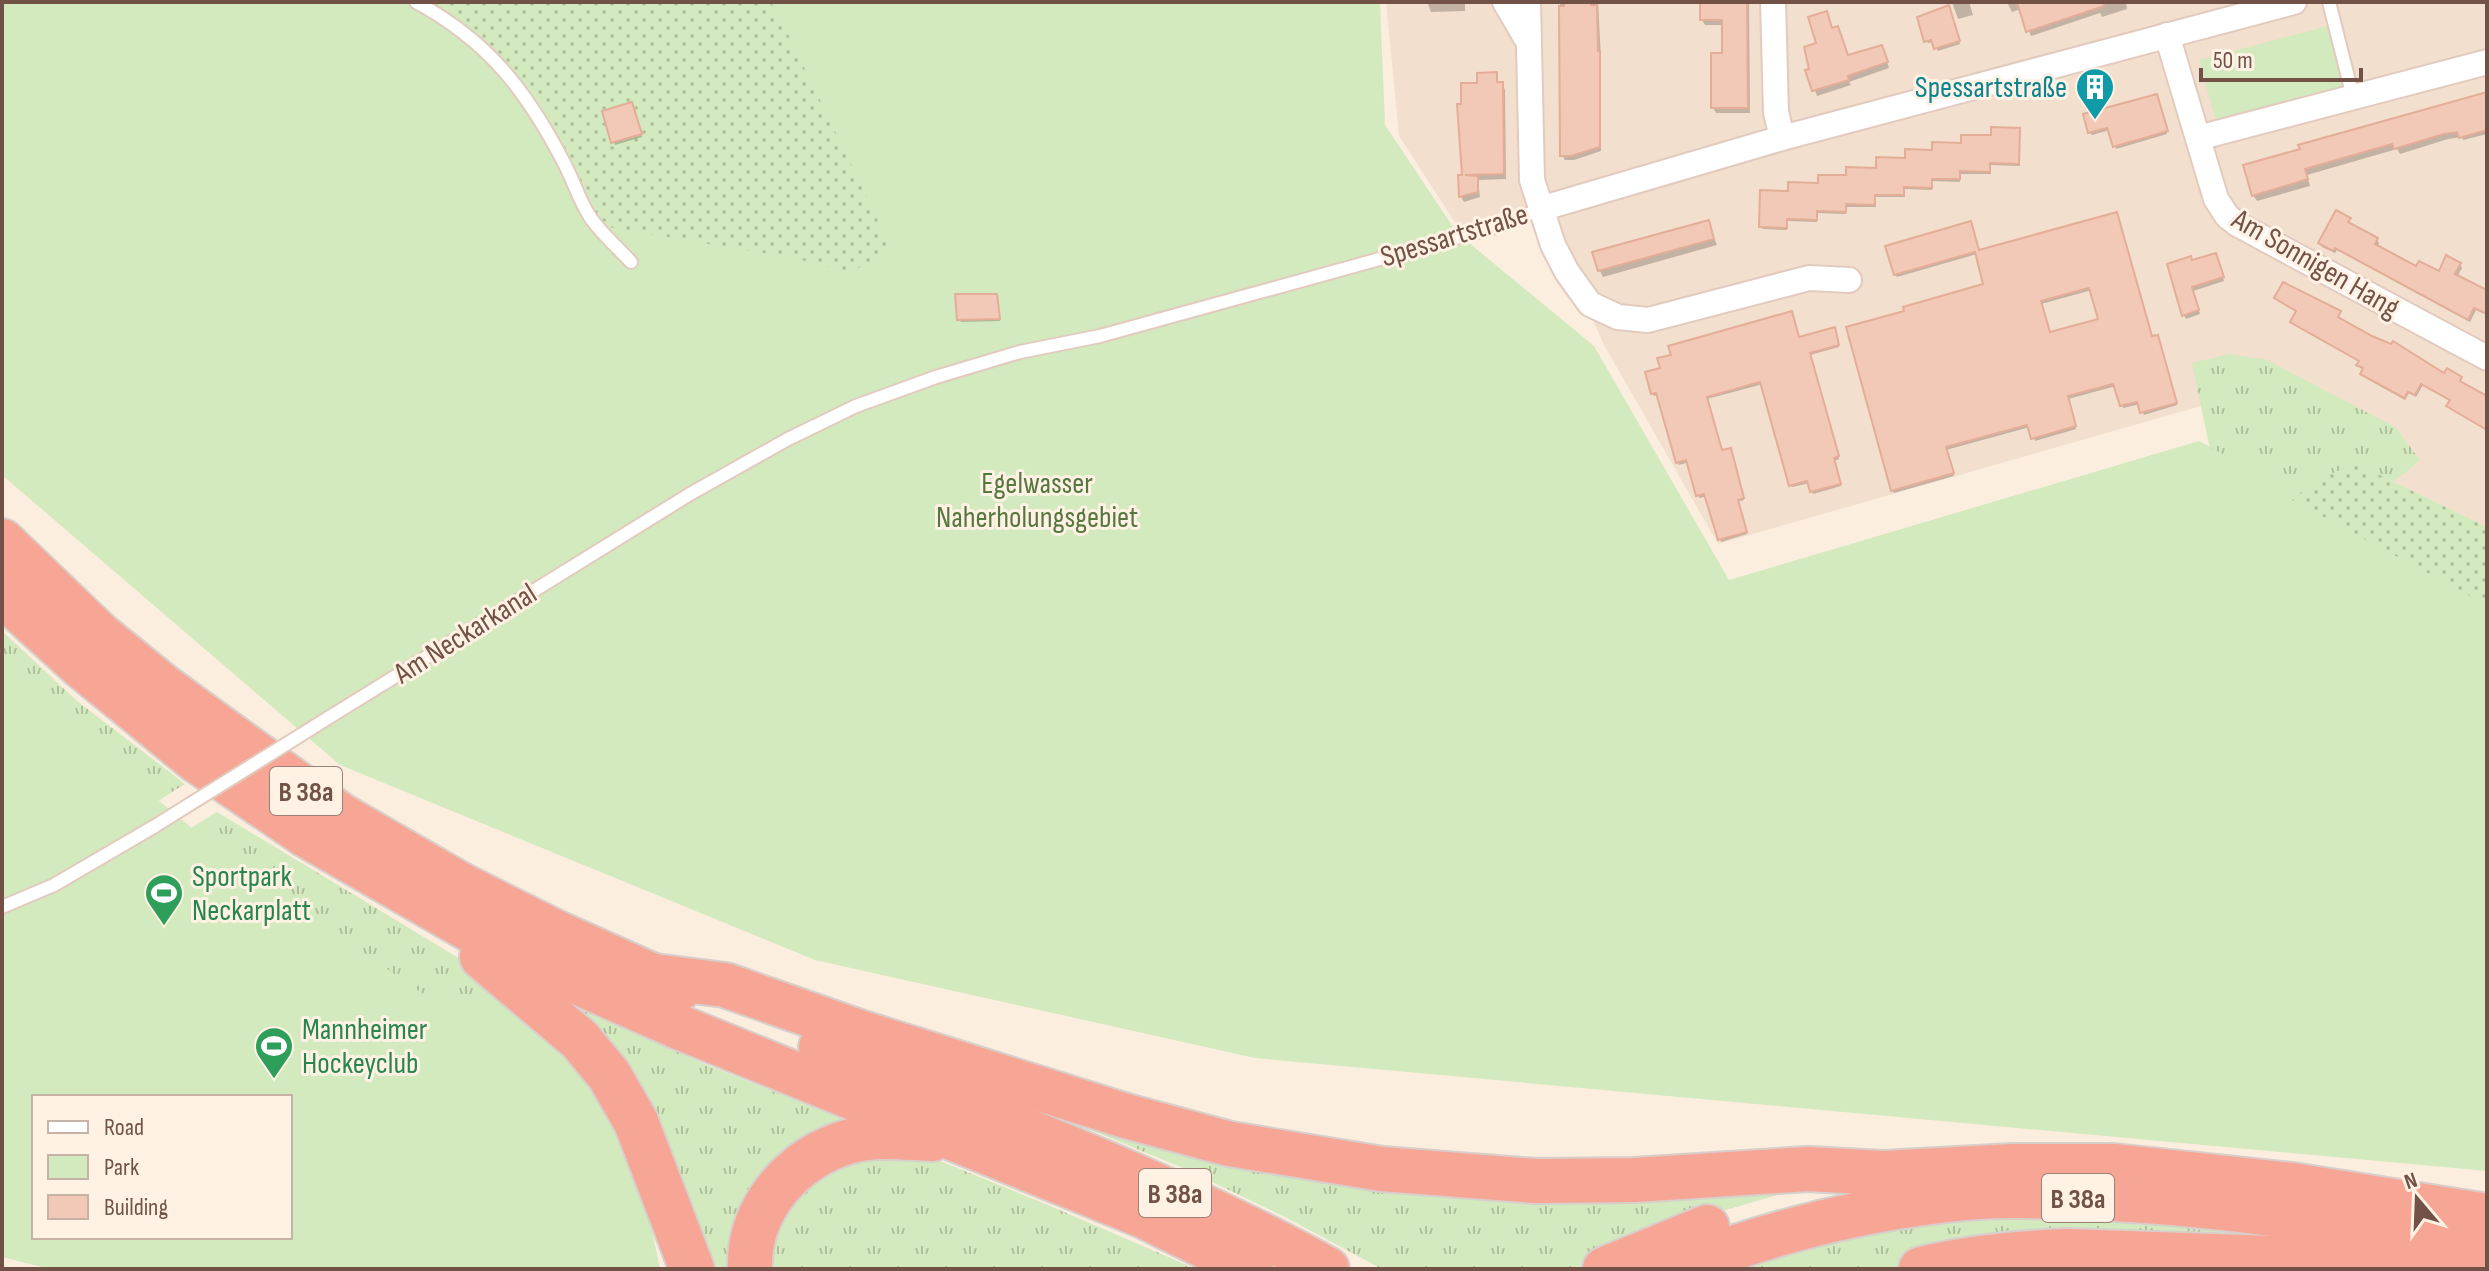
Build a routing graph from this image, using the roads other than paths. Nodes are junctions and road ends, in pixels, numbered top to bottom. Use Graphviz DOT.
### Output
graph roads {
  1 [pos="416,2"];
  2 [pos="1505,2"];
  3 [pos="1528,2"];
  4 [pos="1773,2"];
  5 [pos="2294,2"];
  6 [pos="2329,2"];
  7 [pos="2167,35"];
  8 [pos="1527,40"];
  9 [pos="2487,62"];
  10 [pos="2353,97"];
  11 [pos="1782,138"];
  12 [pos="2198,138"];
  13 [pos="1540,209"];
  14 [pos="631,262"];
  15 [pos="1849,280"];
  16 [pos="2487,358"];
  17 [pos="936,377"];
  18 [pos="2,541"];
  19 [pos="2,594"];
  20 [pos="2,907"];
  21 [pos="434,909"];
  22 [pos="654,976"];
  23 [pos="956,1139"];
  24 [pos="1883,1173"];
  25 [pos="2487,1216"];
  26 [pos="2487,1253"];
  27 [pos="2487,1264"];
  28 [pos="692,1269"];
  29 [pos="750,1269"];
  30 [pos="1251,1269"];
  31 [pos="1327,1269"];
  32 [pos="1605,1269"];
  33 [pos="1675,1269"];
  34 [pos="1921,1269"];
  1 -- 14 [label="lane"];
  2 -- 8 [label="street"];
  3 -- 8 [label="street"];
  4 -- 11 [label="street"];
  5 -- 7 [label="street, Spessartstraße"];
  6 -- 10 [label="lane"];
  7 -- 11 [label="street, Spessartstraße"];
  7 -- 12 [label="street, Am Sonnigen Hang"];
  8 -- 13 [label="street"];
  9 -- 10 [label="street"];
  10 -- 12 [label="street"];
  11 -- 13 [label="street, Spessartstraße"];
  12 -- 16 [label="street, Am Sonnigen Hang"];
  13 -- 15 [label="street"];
  13 -- 17 [label="lane, Spessartstraße"];
  17 -- 20 [label="lane, Am Neckarkanal, bridge"];
  18 -- 22 [label="highway, B 38a"];
  19 -- 21 [label="highway, B 38a"];
  21 -- 23 [label="highway, B 38a"];
  21 -- 28 [label="highway, B 38a"];
  22 -- 24 [label="highway, B 38a"];
  22 -- 31 [label="highway, B 38a"];
  23 -- 29 [label="highway, B 38a"];
  23 -- 30 [label="highway, B 38a"];
  24 -- 25 [label="highway, B 38a"];
  24 -- 32 [label="highway, B 38a"];
  26 -- 33 [label="highway, B 38a"];
  27 -- 34 [label="highway, B 38a"];
}
